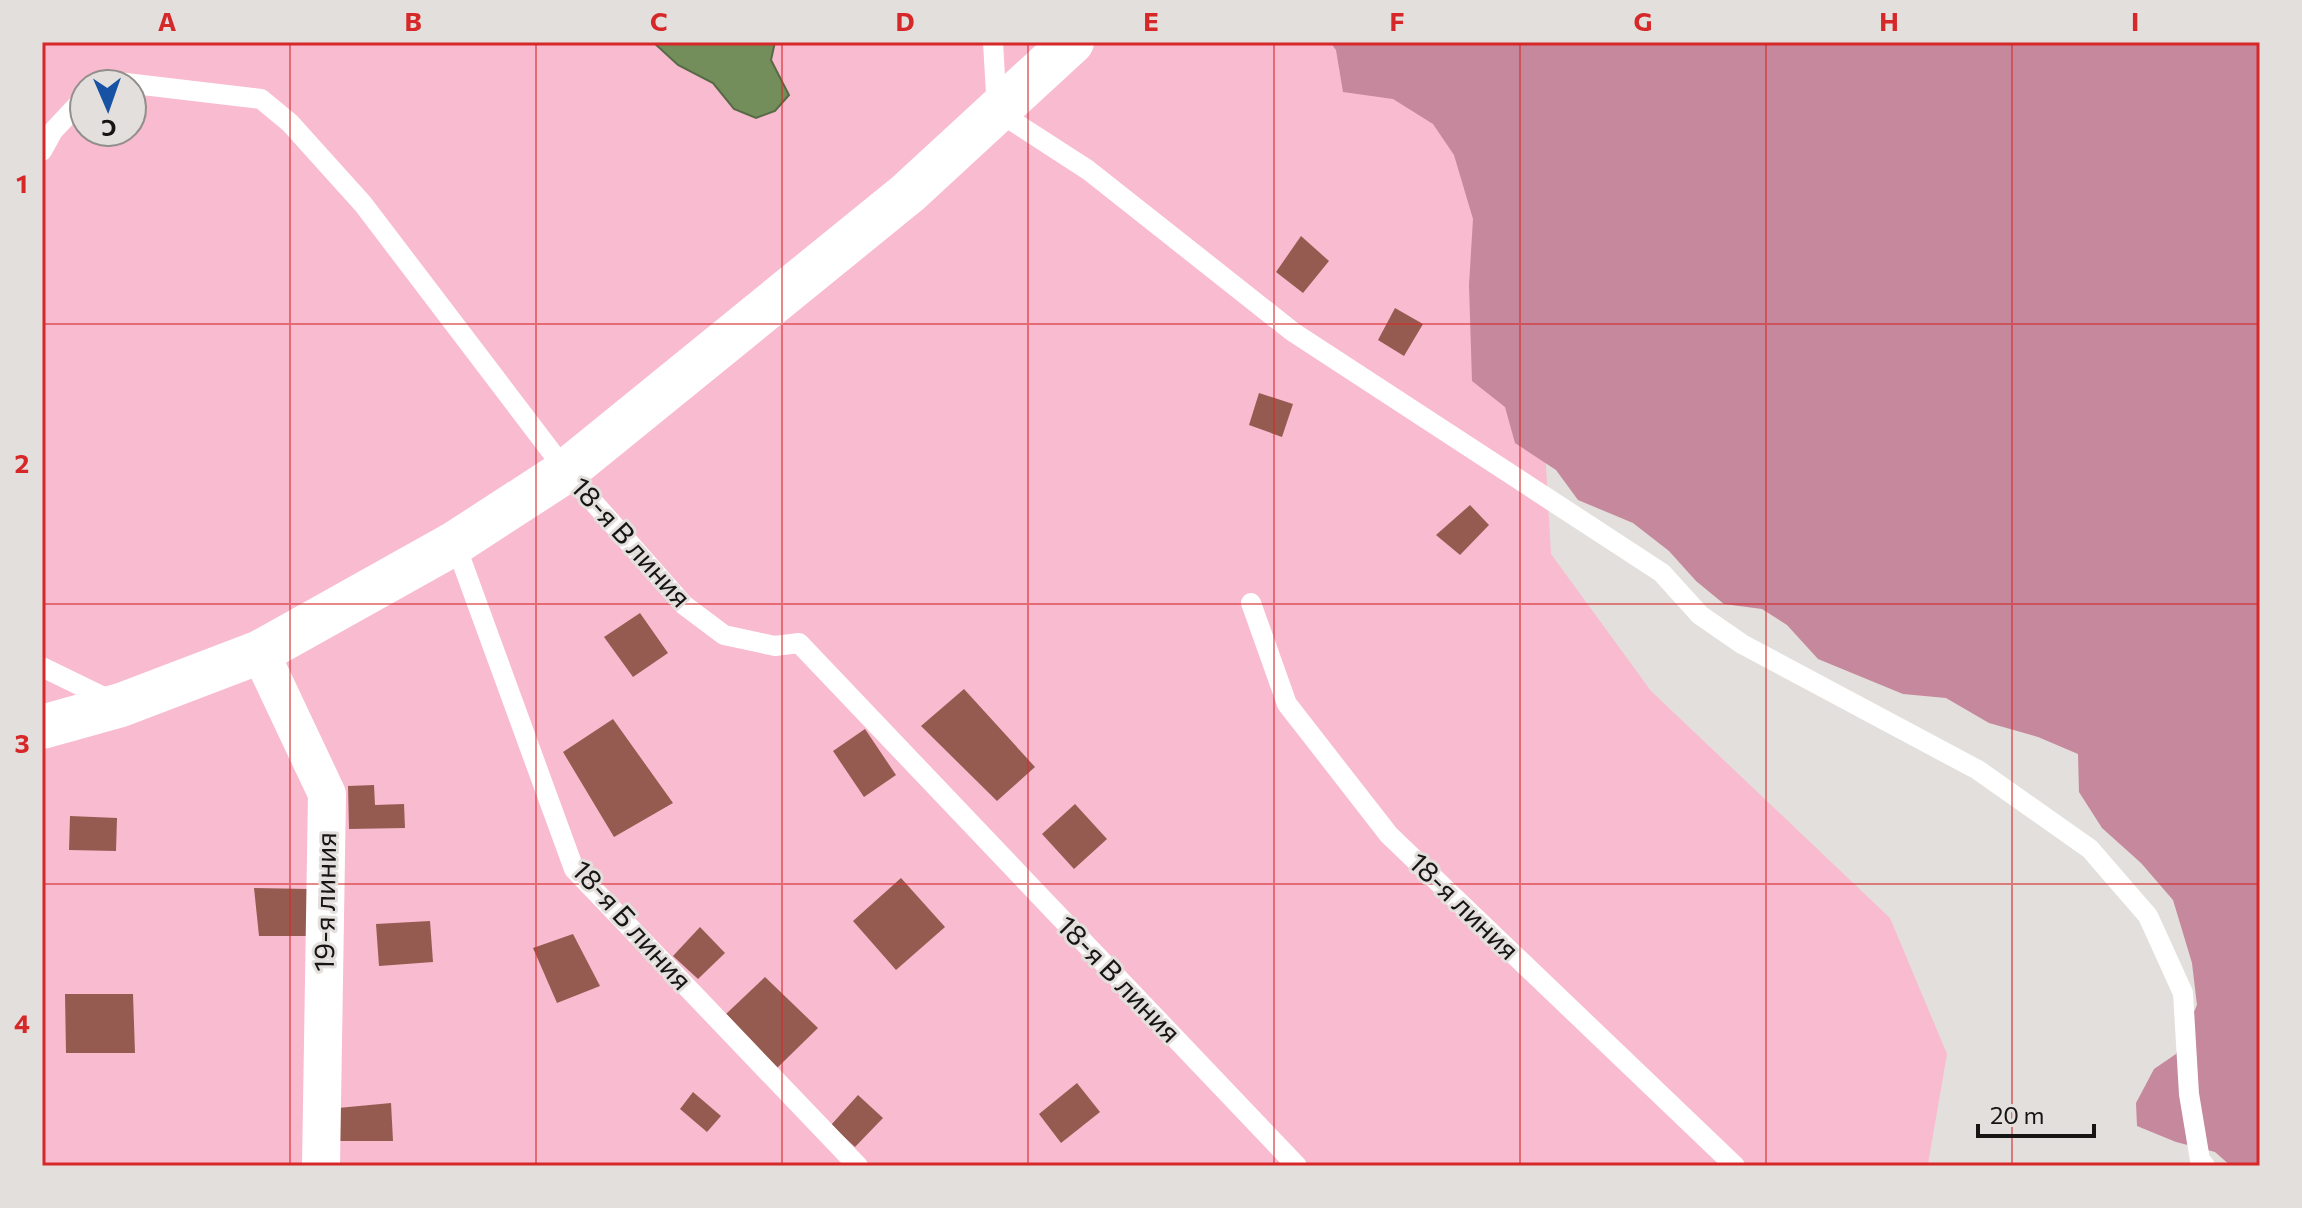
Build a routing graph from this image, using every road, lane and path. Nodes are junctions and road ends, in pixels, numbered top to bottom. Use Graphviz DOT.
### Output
graph roads {
  1 [pos="993,42"];
  2 [pos="1072,42"];
  3 [pos="148,86"];
  4 [pos="997,111"];
  5 [pos="68,115"];
  6 [pos="42,151"];
  7 [pos="566,471"];
  8 [pos="455,543"];
  9 [pos="1251,603"];
  10 [pos="260,652"];
  11 [pos="42,667"];
  12 [pos="121,705"];
  13 [pos="42,727"];
  14 [pos="321,1166"];
  15 [pos="858,1166"];
  16 [pos="1297,1166"];
  17 [pos="1735,1166"];
  18 [pos="2205,1166"];
  1 -- 4 [label="lane"];
  2 -- 4 [label="street"];
  3 -- 7 [label="lane, 18-я В линия"];
  4 -- 7 [label="street"];
  4 -- 18 [label="lane"];
  5 -- 6 [label="lane"];
  7 -- 8 [label="street"];
  7 -- 16 [label="lane, 18-я В линия"];
  8 -- 10 [label="street"];
  8 -- 15 [label="lane, 18-я Б линия"];
  9 -- 17 [label="lane, 18-я линия"];
  10 -- 12 [label="street"];
  10 -- 14 [label="street, 19-я линия"];
  11 -- 12 [label="lane"];
  12 -- 13 [label="street"];
}
